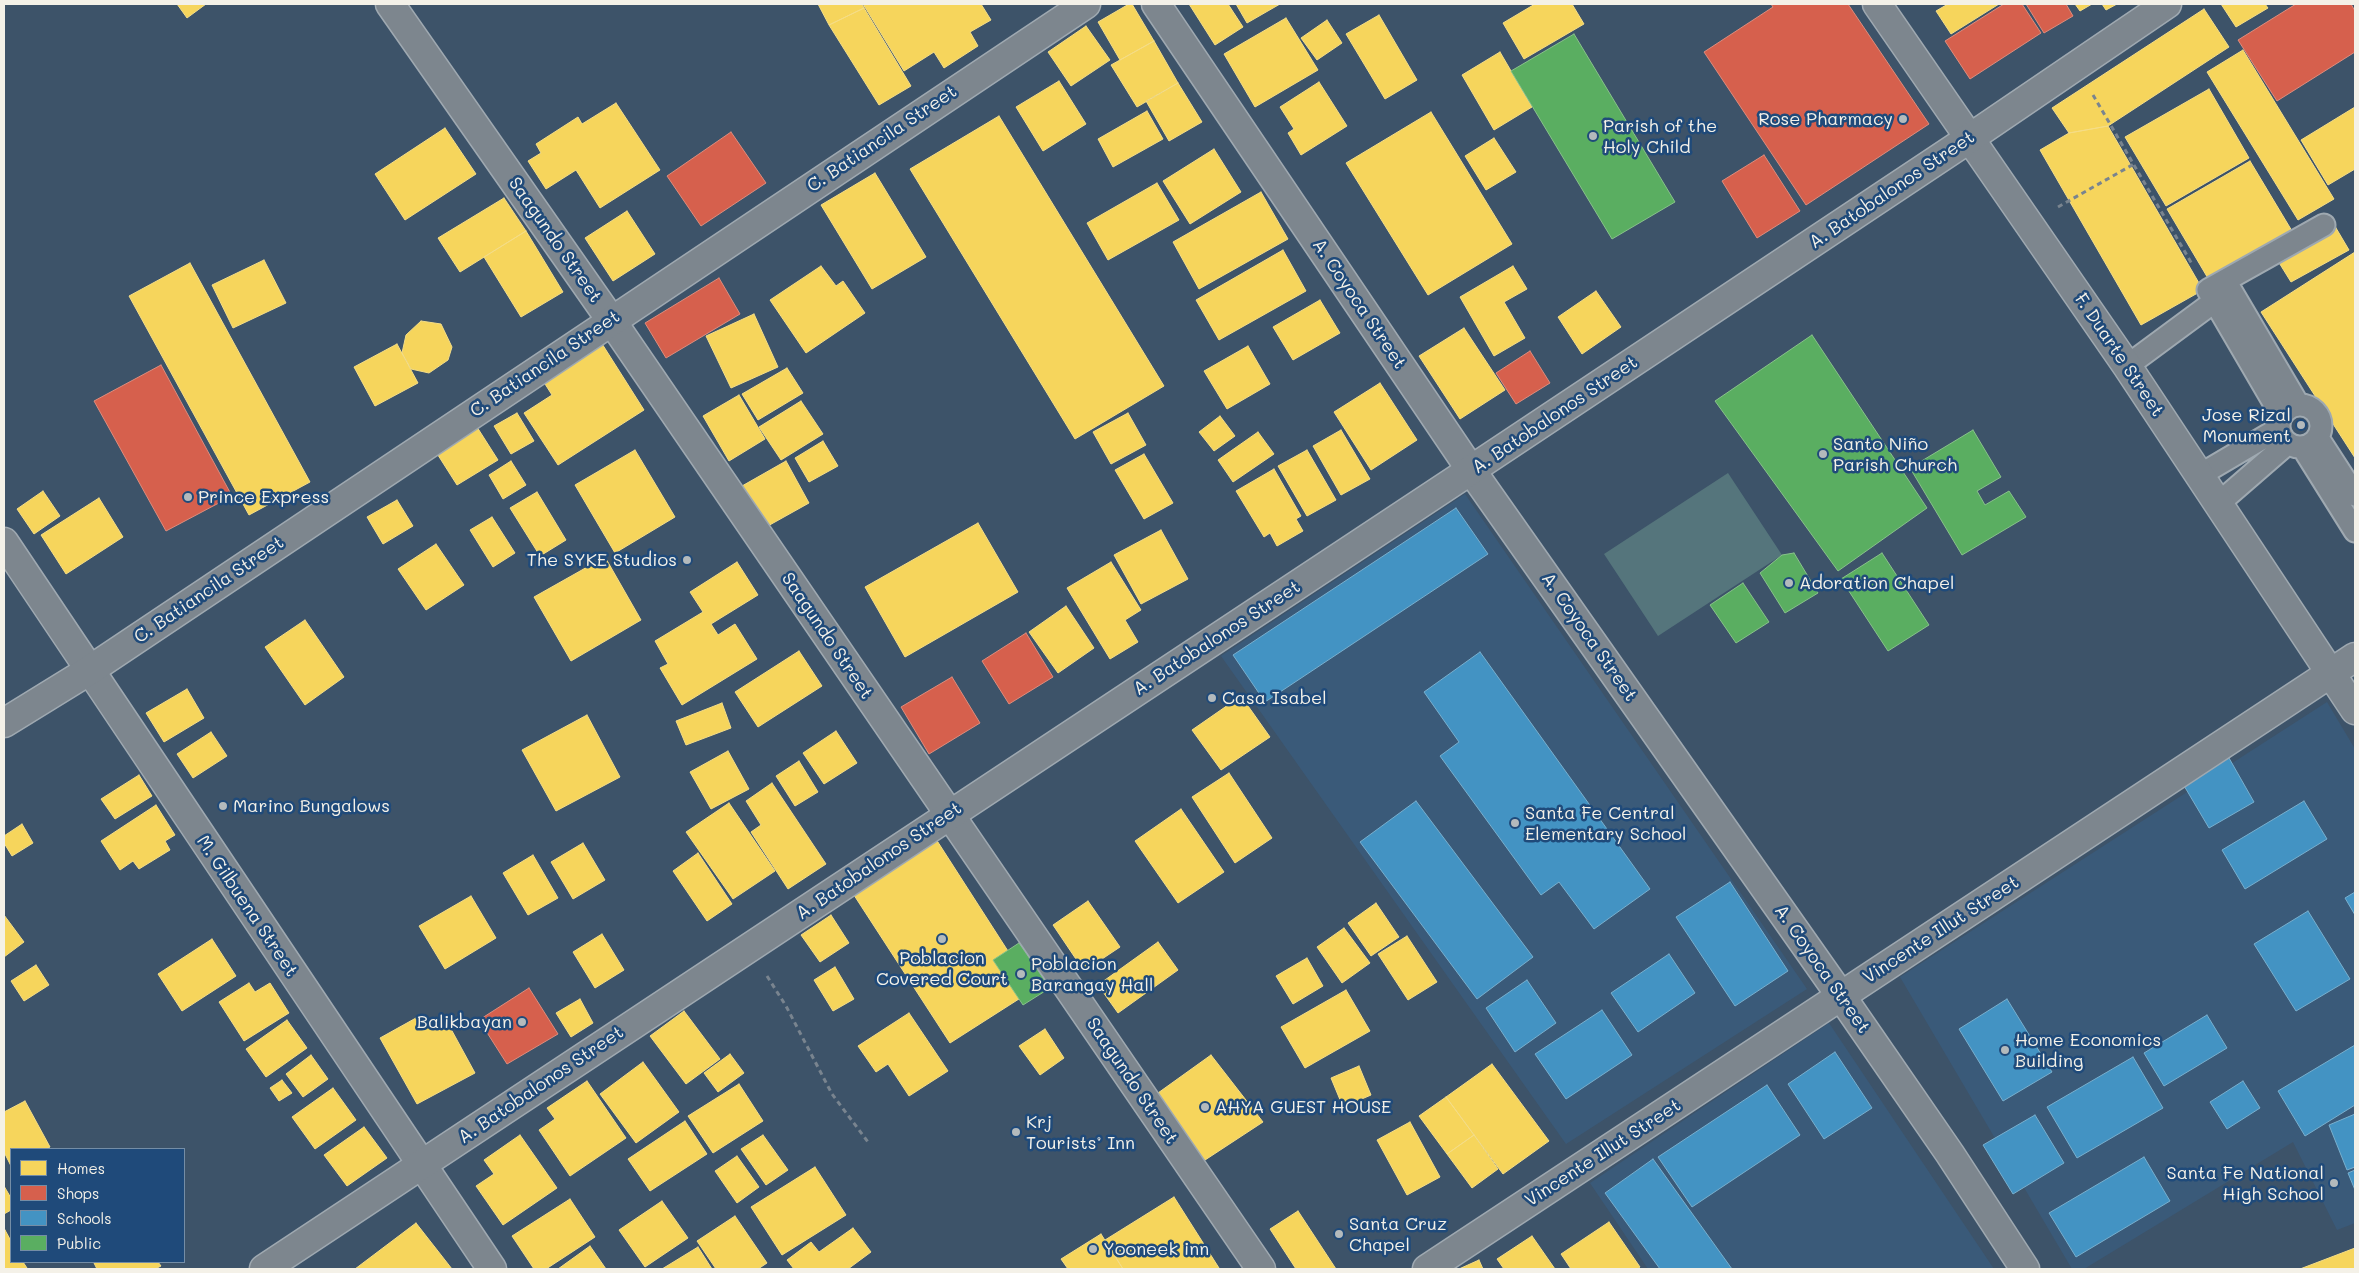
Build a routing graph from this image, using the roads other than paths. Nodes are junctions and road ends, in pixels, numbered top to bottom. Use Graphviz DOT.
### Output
graph roads {
  1 [pos="390,4"];
  2 [pos="1086,4"];
  3 [pos="1156,4"];
  4 [pos="1877,4"];
  5 [pos="2167,4"];
  6 [pos="1970,138"];
  7 [pos="2324,225"];
  8 [pos="2216,291"];
  9 [pos="610,320"];
  10 [pos="2127,366"];
  11 [pos="2294,430"];
  12 [pos="1471,470"];
  13 [pos="2200,475"];
  14 [pos="2355,495"];
  15 [pos="2219,503"];
  16 [pos="2355,531"];
  17 [pos="4,542"];
  18 [pos="2355,657"];
  19 [pos="90,670"];
  20 [pos="2332,673"];
  21 [pos="2355,710"];
  22 [pos="4,723"];
  23 [pos="949,814"];
  24 [pos="1842,996"];
  25 [pos="421,1165"];
  26 [pos="264,1269"];
  27 [pos="492,1269"];
  28 [pos="1261,1269"];
  29 [pos="1427,1269"];
  30 [pos="2025,1269"];
  1 -- 9 [label="street, Saagundo Street"];
  2 -- 9 [label="street, C. Batiancila Street"];
  3 -- 12 [label="street, A. Coyoca Street"];
  4 -- 6 [label="street, F. Duarte Street"];
  5 -- 6 [label="street, A. Batobalonos Street"];
  6 -- 10 [label="street, F. Duarte Street"];
  6 -- 12 [label="street, A. Batobalonos Street"];
  7 -- 8 [label="lane"];
  8 -- 10 [label="lane"];
  8 -- 11 [label="lane"];
  9 -- 19 [label="street, C. Batiancila Street"];
  9 -- 23 [label="street, Saagundo Street"];
  10 -- 13 [label="street, F. Duarte Street"];
  11 -- 13 [label="lane"];
  11 -- 14 [label="lane"];
  11 -- 15 [label="lane"];
  11 -- 16 [label="lane"];
  12 -- 23 [label="street, A. Batobalonos Street"];
  12 -- 24 [label="street, A. Coyoca Street"];
  13 -- 15 [label="street, F. Duarte Street"];
  15 -- 20 [label="street, F. Duarte Street"];
  17 -- 19 [label="street, M. Gilbuena Street"];
  18 -- 20 [label="street, Vincente Illut Street"];
  19 -- 22 [label="street, C. Batiancila Street"];
  19 -- 25 [label="street, M. Gilbuena Street"];
  20 -- 21 [label="street, F. Duarte Street"];
  20 -- 24 [label="street, Vincente Illut Street"];
  23 -- 25 [label="street, A. Batobalonos Street"];
  23 -- 28 [label="street, Saagundo Street"];
  24 -- 29 [label="street, Vincente Illut Street"];
  24 -- 30 [label="street, A. Coyoca Street"];
  25 -- 26 [label="street, A. Batobalonos Street"];
  25 -- 27 [label="street, M. Gilbuena Street"];
}
